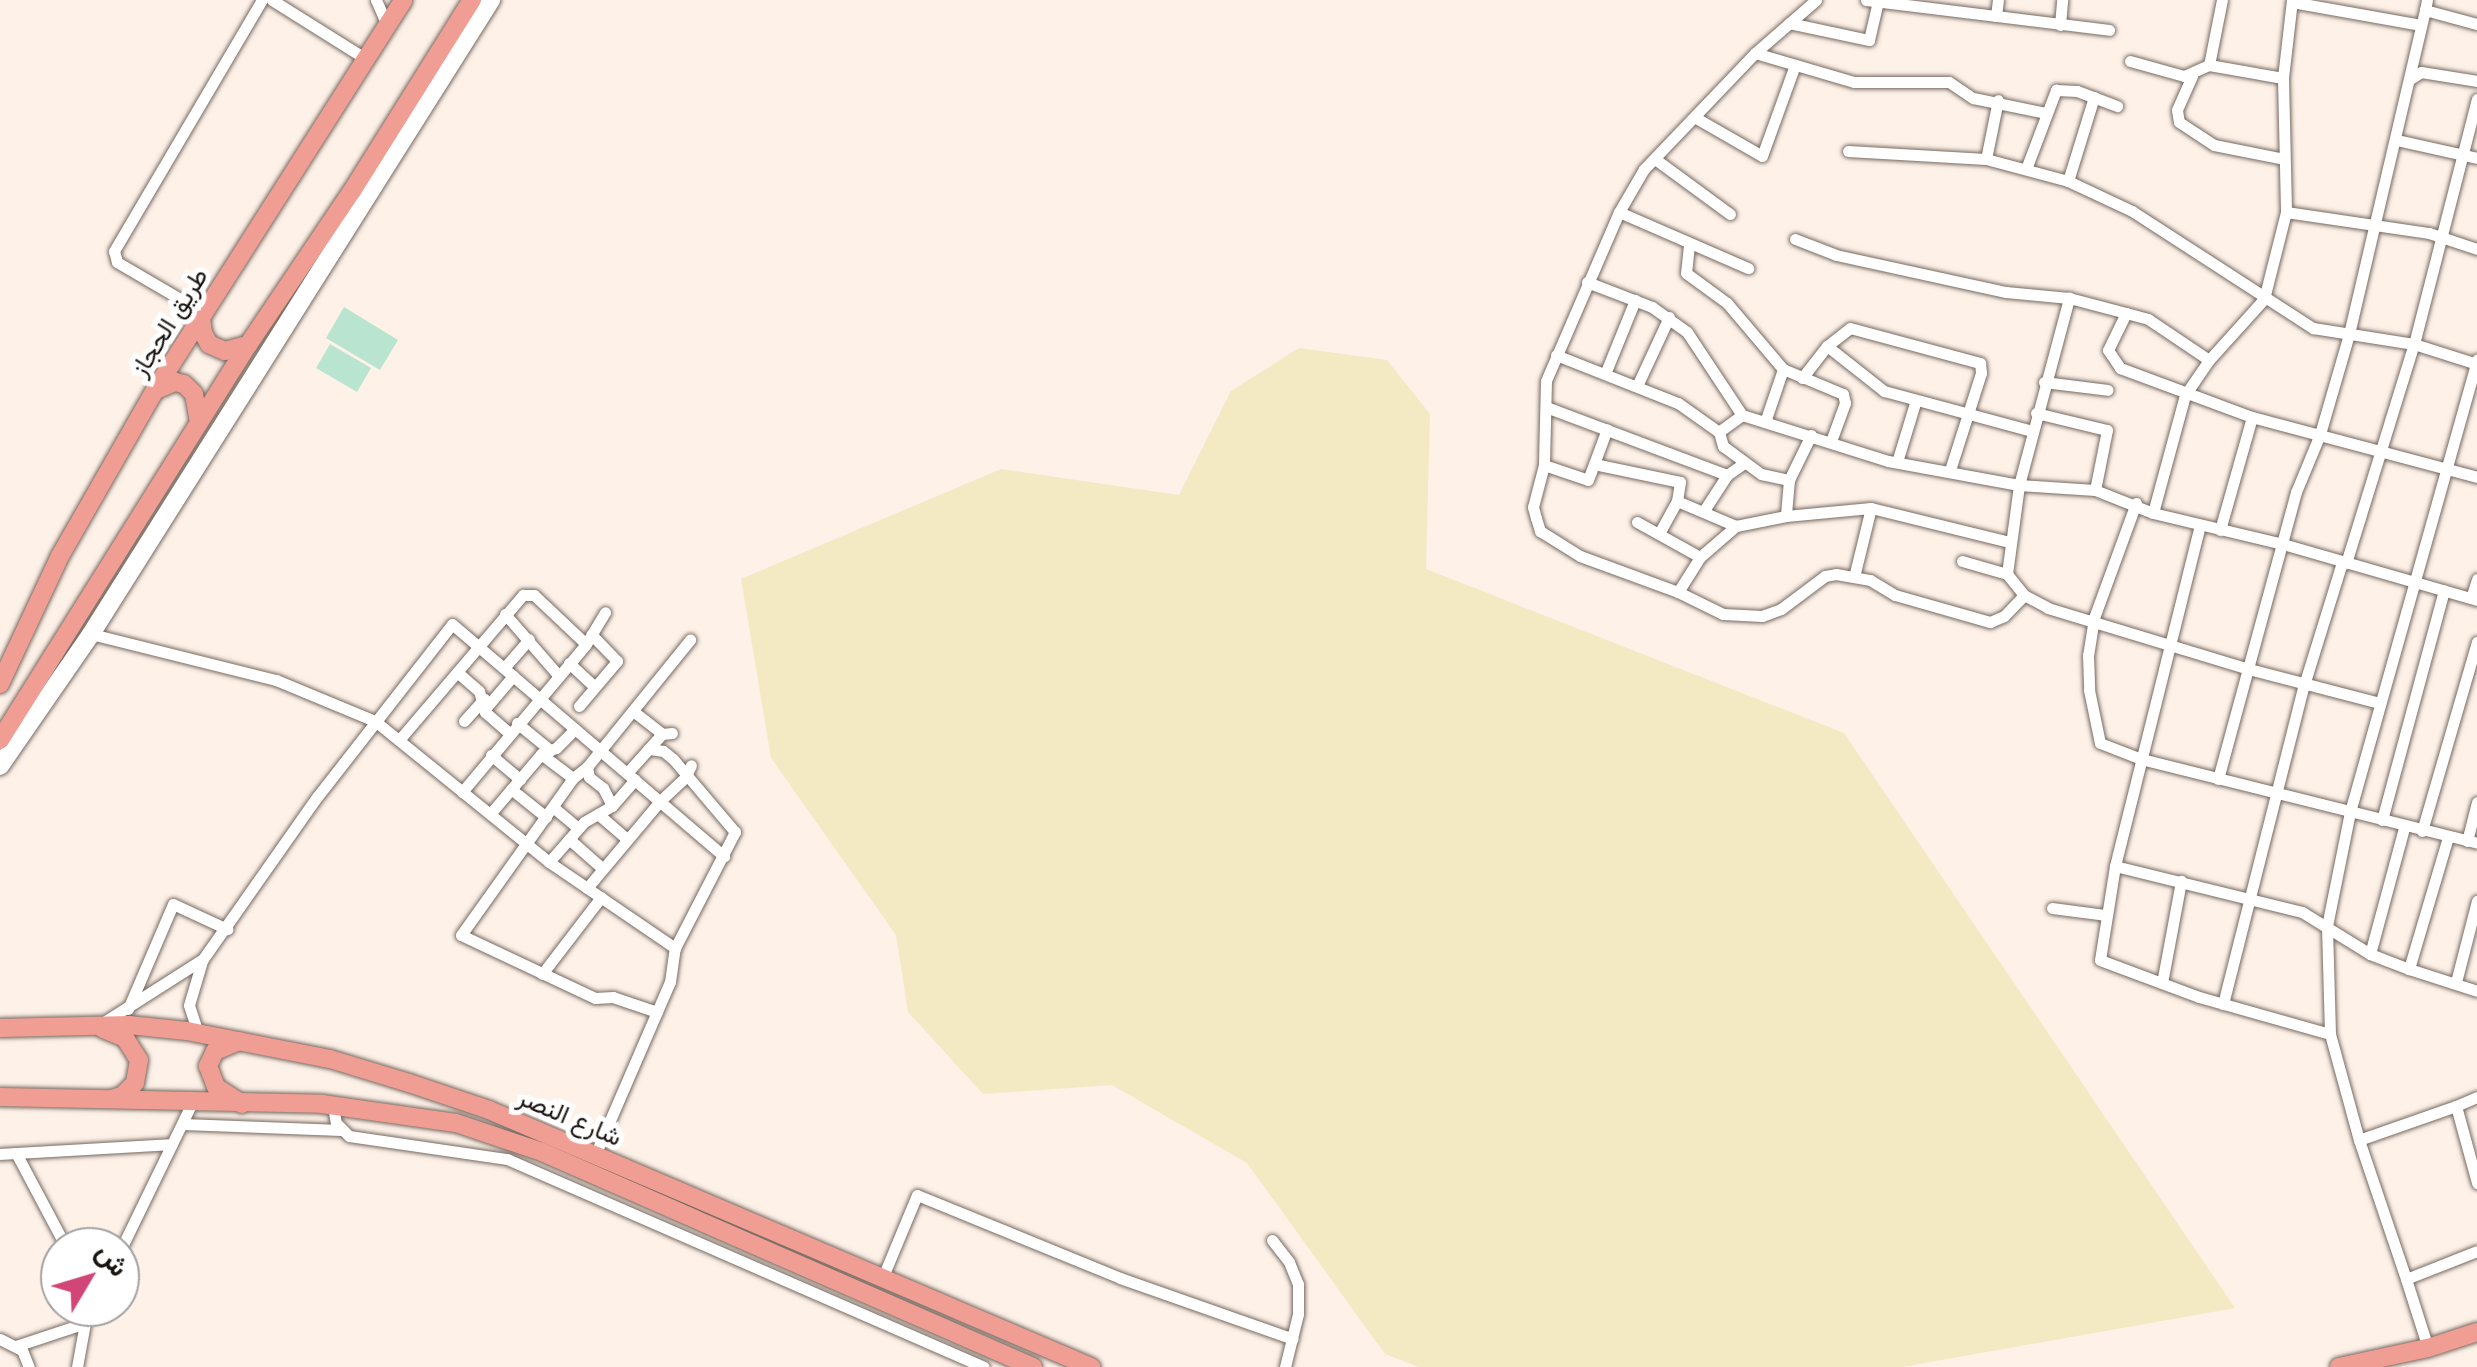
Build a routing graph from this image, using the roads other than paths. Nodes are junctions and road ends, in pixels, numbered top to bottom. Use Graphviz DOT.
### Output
graph roads {
  1 [pos="262,0"];
  2 [pos="272,0"];
  3 [pos="376,0"];
  4 [pos="403,0"];
  5 [pos="472,0"];
  6 [pos="492,0"];
  7 [pos="1816,0"];
  8 [pos="1998,0"];
  9 [pos="2062,0"];
  10 [pos="2222,0"];
  11 [pos="2292,1"];
  12 [pos="1872,2"];
  13 [pos="1943,5"];
  14 [pos="2426,5"];
  15 [pos="2354,7"];
  16 [pos="1996,16"];
  17 [pos="1789,23"];
  18 [pos="2477,24"];
  19 [pos="387,25"];
  20 [pos="2060,25"];
  21 [pos="2421,25"];
  22 [pos="2109,30"];
  23 [pos="1756,53"];
  24 [pos="366,59"];
  25 [pos="2130,61"];
  26 [pos="1795,65"];
  27 [pos="2209,65"];
  28 [pos="2192,76"];
  29 [pos="2284,78"];
  30 [pos="2410,78"];
  31 [pos="2477,80"];
  32 [pos="2094,96"];
  33 [pos="2477,99"];
  34 [pos="1998,100"];
  35 [pos="2118,106"];
  36 [pos="2046,112"];
  37 [pos="1696,118"];
  38 [pos="2398,140"];
  39 [pos="1848,151"];
  40 [pos="2462,154"];
  41 [pos="2477,158"];
  42 [pos="1655,159"];
  43 [pos="1986,159"];
  44 [pos="2284,159"];
  45 [pos="2026,169"];
  46 [pos="2068,182"];
  47 [pos="1619,212"];
  48 [pos="2286,212"];
  49 [pos="1730,214"];
  50 [pos="2377,224"];
  51 [pos="2442,236"];
  52 [pos="1795,239"];
  53 [pos="1689,245"];
  54 [pos="2477,249"];
  55 [pos="1748,268"];
  56 [pos="1586,282"];
  57 [pos="2068,298"];
  58 [pos="2264,299"];
  59 [pos="1635,300"];
  60 [pos="2126,313"];
  61 [pos="203,315"];
  62 [pos="1669,317"];
  63 [pos="2349,334"];
  64 [pos="2414,344"];
  65 [pos="248,345"];
  66 [pos="1827,346"];
  67 [pos="1556,355"];
  68 [pos="2209,360"];
  69 [pos="2477,362"];
  70 [pos="1783,369"];
  71 [pos="1605,374"];
  72 [pos="1802,378"];
  73 [pos="2044,382"];
  74 [pos="1637,386"];
  75 [pos="155,390"];
  76 [pos="2108,390"];
  77 [pos="2185,395"];
  78 [pos="1916,403"];
  79 [pos="1546,408"];
  80 [pos="1968,411"];
  81 [pos="2036,414"];
  82 [pos="1742,415"];
  83 [pos="2252,417"];
  84 [pos="1764,422"];
  85 [pos="199,424"];
  86 [pos="1608,429"];
  87 [pos="2032,430"];
  88 [pos="1719,432"];
  89 [pos="2320,434"];
  90 [pos="1811,435"];
  91 [pos="1831,441"];
  92 [pos="2381,450"];
  93 [pos="1898,462"];
  94 [pos="1744,463"];
  95 [pos="1594,464"];
  96 [pos="1544,465"];
  97 [pos="2449,468"];
  98 [pos="1950,470"];
  99 [pos="1727,474"];
  100 [pos="2477,478"];
  101 [pos="1789,480"];
  102 [pos="2019,485"];
  103 [pos="2096,490"];
  104 [pos="1676,500"];
  105 [pos="2136,503"];
  106 [pos="1871,508"];
  107 [pos="1705,510"];
  108 [pos="2153,514"];
  109 [pos="1786,516"];
  110 [pos="1637,522"];
  111 [pos="2200,525"];
  112 [pos="1736,526"];
  113 [pos="2220,530"];
  114 [pos="1660,532"];
  115 [pos="2008,542"];
  116 [pos="2282,544"];
  117 [pos="1700,557"];
  118 [pos="1962,561"];
  119 [pos="2344,562"];
  120 [pos="2006,574"];
  121 [pos="1854,576"];
  122 [pos="2477,579"];
  123 [pos="2416,581"];
  124 [pos="2444,590"];
  125 [pos="1678,592"];
  126 [pos="2024,595"];
  127 [pos="2474,599"];
  128 [pos="605,612"];
  129 [pos="505,614"];
  130 [pos="2094,618"];
  131 [pos="91,634"];
  132 [pos="529,639"];
  133 [pos="588,639"];
  134 [pos="690,640"];
  135 [pos="2477,642"];
  136 [pos="2168,644"];
  137 [pos="478,646"];
  138 [pos="7,655"];
  139 [pos="569,663"];
  140 [pos="2245,668"];
  141 [pos="457,672"];
  142 [pos="508,672"];
  143 [pos="558,675"];
  144 [pos="0,684"];
  145 [pos="2304,685"];
  146 [pos="595,687"];
  147 [pos="538,697"];
  148 [pos="2380,703"];
  149 [pos="484,704"];
  150 [pos="578,706"];
  151 [pos="634,711"];
  152 [pos="375,721"];
  153 [pos="464,722"];
  154 [pos="513,728"];
  155 [pos="575,729"];
  156 [pos="0,740"];
  157 [pos="398,740"];
  158 [pos="598,749"];
  159 [pos="648,749"];
  160 [pos="546,752"];
  161 [pos="491,755"];
  162 [pos="2141,759"];
  163 [pos="690,765"];
  164 [pos="0,766"];
  165 [pos="587,767"];
  166 [pos="631,777"];
  167 [pos="520,778"];
  168 [pos="573,778"];
  169 [pos="685,778"];
  170 [pos="2218,779"];
  171 [pos="511,789"];
  172 [pos="462,792"];
  173 [pos="2277,794"];
  174 [pos="660,801"];
  175 [pos="2477,802"];
  176 [pos="612,806"];
  177 [pos="550,812"];
  178 [pos="2350,812"];
  179 [pos="490,814"];
  180 [pos="598,814"];
  181 [pos="2382,820"];
  182 [pos="578,828"];
  183 [pos="2404,828"];
  184 [pos="2422,831"];
  185 [pos="2448,837"];
  186 [pos="569,839"];
  187 [pos="627,839"];
  188 [pos="2472,842"];
  189 [pos="527,845"];
  190 [pos="724,856"];
  191 [pos="549,862"];
  192 [pos="2115,866"];
  193 [pos="602,868"];
  194 [pos="2181,881"];
  195 [pos="587,888"];
  196 [pos="600,897"];
  197 [pos="2252,898"];
  198 [pos="2477,901"];
  199 [pos="2052,908"];
  200 [pos="2105,915"];
  201 [pos="2327,926"];
  202 [pos="228,929"];
  203 [pos="675,948"];
  204 [pos="2370,954"];
  205 [pos="203,958"];
  206 [pos="2409,969"];
  207 [pos="542,974"];
  208 [pos="2456,982"];
  209 [pos="2162,983"];
  210 [pos="2477,991"];
  211 [pos="2222,1004"];
  212 [pos="128,1009"];
  213 [pos="657,1012"];
  214 [pos="93,1026"];
  215 [pos="0,1028"];
  216 [pos="198,1033"];
  217 [pos="2330,1034"];
  218 [pos="240,1041"];
  219 [pos="0,1097"];
  220 [pos="2477,1097"];
  221 [pos="100,1101"];
  222 [pos="192,1103"];
  223 [pos="242,1104"];
  224 [pos="333,1105"];
  225 [pos="2456,1106"];
  226 [pos="183,1124"];
  227 [pos="341,1130"];
  228 [pos="2359,1140"];
  229 [pos="172,1144"];
  230 [pos="16,1152"];
  231 [pos="0,1154"];
  232 [pos="595,1155"];
  233 [pos="2477,1183"];
  234 [pos="55,1227"];
  235 [pos="132,1227"];
  236 [pos="1272,1240"];
  237 [pos="2477,1251"];
  238 [pos="796,1274"];
  239 [pos="882,1279"];
  240 [pos="2406,1279"];
  241 [pos="76,1327"];
  242 [pos="84,1327"];
  243 [pos="2477,1332"];
  244 [pos="1,1338"];
  245 [pos="1293,1339"];
  246 [pos="16,1346"];
  247 [pos="2428,1348"];
  248 [pos="28,1367"];
  249 [pos="77,1367"];
  250 [pos="984,1367"];
  251 [pos="1033,1367"];
  252 [pos="1091,1367"];
  253 [pos="1285,1367"];
  254 [pos="2340,1367"];
  1 -- 61 [label="street"];
  2 -- 24 [label="street"];
  3 -- 19 [label="street"];
  4 -- 19 [label="main road, طريق الحجاز"];
  5 -- 65 [label="main road"];
  6 -- 131 [label="main road"];
  7 -- 17 [label="street"];
  8 -- 16 [label="street"];
  9 -- 20 [label="street"];
  10 -- 27 [label="street"];
  11 -- 15 [label="street"];
  11 -- 29 [label="street"];
  12 -- 13 [label="street"];
  12 -- 17 [label="street"];
  13 -- 16 [label="street"];
  14 -- 18 [label="street"];
  14 -- 21 [label="street"];
  15 -- 21 [label="street"];
  16 -- 20 [label="street"];
  17 -- 23 [label="street"];
  19 -- 24 [label="main road, طريق الحجاز"];
  20 -- 22 [label="street"];
  21 -- 30 [label="street"];
  23 -- 26 [label="street"];
  23 -- 37 [label="street"];
  24 -- 61 [label="main road, طريق الحجاز"];
  25 -- 28 [label="street"];
  26 -- 34 [label="street"];
  26 -- 37 [label="street"];
  27 -- 28 [label="street"];
  27 -- 29 [label="street"];
  28 -- 44 [label="street"];
  29 -- 44 [label="street"];
  30 -- 31 [label="street"];
  30 -- 38 [label="street"];
  32 -- 35 [label="street"];
  32 -- 36 [label="street"];
  32 -- 46 [label="street"];
  33 -- 40 [label="street"];
  34 -- 36 [label="street"];
  34 -- 43 [label="street"];
  36 -- 45 [label="street"];
  37 -- 42 [label="street"];
  38 -- 40 [label="street"];
  38 -- 50 [label="street"];
  39 -- 43 [label="street"];
  40 -- 41 [label="street"];
  40 -- 51 [label="street"];
  42 -- 47 [label="street"];
  42 -- 49 [label="street"];
  43 -- 45 [label="street"];
  44 -- 48 [label="street"];
  45 -- 46 [label="street"];
  46 -- 58 [label="street"];
  47 -- 53 [label="street"];
  47 -- 56 [label="street"];
  48 -- 50 [label="street"];
  48 -- 58 [label="street"];
  50 -- 51 [label="street"];
  50 -- 63 [label="street"];
  51 -- 54 [label="street"];
  51 -- 64 [label="street"];
  52 -- 57 [label="street"];
  53 -- 55 [label="street"];
  53 -- 70 [label="street"];
  56 -- 59 [label="street"];
  56 -- 67 [label="street"];
  57 -- 60 [label="street"];
  57 -- 73 [label="street"];
  58 -- 63 [label="street"];
  58 -- 68 [label="street"];
  59 -- 62 [label="street"];
  59 -- 71 [label="street"];
  60 -- 68 [label="street"];
  60 -- 77 [label="street"];
  61 -- 65 [label="main road"];
  61 -- 75 [label="main road, طريق الحجاز"];
  62 -- 74 [label="street"];
  62 -- 82 [label="street"];
  63 -- 64 [label="street"];
  63 -- 89 [label="street"];
  64 -- 69 [label="street"];
  64 -- 92 [label="street"];
  65 -- 85 [label="main road"];
  66 -- 72 [label="street"];
  66 -- 78 [label="street"];
  66 -- 80 [label="street"];
  67 -- 71 [label="street"];
  67 -- 79 [label="street"];
  68 -- 77 [label="street"];
  69 -- 97 [label="street"];
  70 -- 72 [label="street"];
  70 -- 84 [label="street"];
  71 -- 74 [label="street"];
  72 -- 91 [label="street"];
  73 -- 76 [label="street"];
  73 -- 81 [label="street"];
  74 -- 88 [label="street"];
  75 -- 85 [label="main road"];
  75 -- 138 [label="main road, طريق الحجاز"];
  77 -- 83 [label="street"];
  77 -- 108 [label="street"];
  78 -- 80 [label="street"];
  78 -- 93 [label="street"];
  79 -- 86 [label="street"];
  79 -- 96 [label="street"];
  80 -- 87 [label="street"];
  80 -- 98 [label="street"];
  81 -- 87 [label="street"];
  81 -- 103 [label="street"];
  82 -- 84 [label="street"];
  82 -- 88 [label="street"];
  83 -- 89 [label="street"];
  83 -- 113 [label="street"];
  84 -- 90 [label="street"];
  85 -- 156 [label="main road"];
  86 -- 95 [label="street"];
  86 -- 99 [label="street"];
  87 -- 102 [label="street"];
  88 -- 94 [label="street"];
  89 -- 92 [label="street"];
  89 -- 116 [label="street"];
  90 -- 91 [label="street"];
  90 -- 101 [label="street"];
  91 -- 93 [label="street"];
  92 -- 97 [label="street"];
  92 -- 119 [label="street"];
  93 -- 98 [label="street"];
  94 -- 99 [label="street"];
  94 -- 101 [label="street"];
  95 -- 96 [label="street"];
  95 -- 104 [label="street"];
  96 -- 125 [label="street"];
  97 -- 100 [label="street"];
  97 -- 123 [label="street"];
  98 -- 102 [label="street"];
  99 -- 107 [label="street"];
  101 -- 109 [label="street"];
  102 -- 103 [label="street"];
  102 -- 115 [label="street"];
  103 -- 105 [label="street"];
  104 -- 107 [label="street"];
  104 -- 114 [label="street"];
  105 -- 108 [label="street"];
  105 -- 130 [label="street"];
  106 -- 109 [label="street"];
  106 -- 115 [label="street"];
  106 -- 121 [label="street"];
  107 -- 112 [label="street"];
  108 -- 111 [label="street"];
  109 -- 112 [label="street"];
  110 -- 114 [label="street"];
  111 -- 113 [label="street"];
  111 -- 136 [label="street"];
  112 -- 117 [label="street"];
  113 -- 116 [label="street"];
  114 -- 117 [label="street"];
  115 -- 120 [label="street"];
  116 -- 119 [label="street"];
  116 -- 140 [label="street"];
  117 -- 125 [label="street"];
  118 -- 120 [label="street"];
  119 -- 123 [label="street"];
  119 -- 145 [label="street"];
  120 -- 126 [label="street"];
  121 -- 125 [label="street"];
  121 -- 126 [label="street"];
  122 -- 127 [label="street"];
  123 -- 124 [label="street"];
  123 -- 148 [label="street"];
  124 -- 127 [label="street"];
  124 -- 181 [label="street"];
  126 -- 130 [label="street"];
  128 -- 133 [label="street"];
  129 -- 132 [label="street"];
  129 -- 133 [label="street"];
  129 -- 137 [label="street"];
  130 -- 136 [label="street"];
  130 -- 162 [label="street"];
  131 -- 152 [label="street"];
  131 -- 164 [label="main road"];
  132 -- 142 [label="street"];
  132 -- 143 [label="street"];
  133 -- 139 [label="street"];
  133 -- 146 [label="street"];
  134 -- 151 [label="street"];
  135 -- 184 [label="street"];
  136 -- 140 [label="street"];
  136 -- 162 [label="street"];
  137 -- 141 [label="street"];
  137 -- 142 [label="street"];
  137 -- 152 [label="street"];
  138 -- 144 [label="main road, طريق الحجاز"];
  139 -- 143 [label="street"];
  139 -- 146 [label="street"];
  140 -- 145 [label="street"];
  140 -- 170 [label="street"];
  141 -- 149 [label="street"];
  141 -- 157 [label="street"];
  142 -- 147 [label="street"];
  142 -- 149 [label="street"];
  143 -- 147 [label="street"];
  145 -- 148 [label="street"];
  145 -- 173 [label="street"];
  146 -- 150 [label="street"];
  147 -- 154 [label="street"];
  147 -- 155 [label="street"];
  148 -- 178 [label="street"];
  149 -- 153 [label="street"];
  149 -- 154 [label="street"];
  151 -- 158 [label="street"];
  151 -- 159 [label="street"];
  152 -- 157 [label="street"];
  152 -- 202 [label="street"];
  154 -- 160 [label="street"];
  154 -- 161 [label="street"];
  155 -- 158 [label="street"];
  155 -- 160 [label="street"];
  157 -- 172 [label="street"];
  158 -- 165 [label="street"];
  158 -- 166 [label="street"];
  159 -- 166 [label="street"];
  159 -- 169 [label="street"];
  160 -- 167 [label="street"];
  160 -- 168 [label="street"];
  161 -- 167 [label="street"];
  161 -- 172 [label="street"];
  162 -- 170 [label="street"];
  162 -- 192 [label="street"];
  163 -- 169 [label="street"];
  165 -- 168 [label="street"];
  165 -- 176 [label="street"];
  166 -- 174 [label="street"];
  166 -- 176 [label="street"];
  167 -- 171 [label="street"];
  168 -- 177 [label="street"];
  169 -- 174 [label="street"];
  169 -- 190 [label="street"];
  170 -- 173 [label="street"];
  171 -- 177 [label="street"];
  171 -- 179 [label="street"];
  172 -- 179 [label="street"];
  173 -- 178 [label="street"];
  173 -- 197 [label="street"];
  174 -- 187 [label="street"];
  174 -- 190 [label="street"];
  175 -- 188 [label="street"];
  176 -- 180 [label="street"];
  177 -- 182 [label="street"];
  177 -- 189 [label="street"];
  178 -- 181 [label="street"];
  178 -- 201 [label="street"];
  179 -- 189 [label="street"];
  180 -- 182 [label="street"];
  180 -- 187 [label="street"];
  181 -- 183 [label="street"];
  182 -- 186 [label="street"];
  183 -- 184 [label="street"];
  183 -- 204 [label="street"];
  184 -- 185 [label="street"];
  185 -- 188 [label="street"];
  185 -- 206 [label="street"];
  186 -- 191 [label="street"];
  186 -- 193 [label="street"];
  187 -- 193 [label="street"];
  189 -- 191 [label="street"];
  189 -- 207 [label="street"];
  190 -- 203 [label="street"];
  191 -- 195 [label="street"];
  192 -- 194 [label="street"];
  192 -- 200 [label="street"];
  193 -- 195 [label="street"];
  194 -- 197 [label="street"];
  194 -- 209 [label="street"];
  195 -- 196 [label="street"];
  196 -- 203 [label="street"];
  196 -- 207 [label="street"];
  197 -- 201 [label="street"];
  197 -- 211 [label="street"];
  198 -- 208 [label="street"];
  199 -- 200 [label="street"];
  200 -- 209 [label="street"];
  201 -- 204 [label="street"];
  201 -- 217 [label="street"];
  202 -- 205 [label="street"];
  202 -- 212 [label="street"];
  203 -- 213 [label="street"];
  204 -- 206 [label="street"];
  205 -- 212 [label="street"];
  205 -- 216 [label="street"];
  206 -- 208 [label="street"];
  207 -- 213 [label="street"];
  208 -- 210 [label="street"];
  209 -- 211 [label="street"];
  211 -- 217 [label="street"];
  212 -- 214 [label="street"];
  213 -- 232 [label="street"];
  214 -- 215 [label="main road, شارع النصر"];
  214 -- 216 [label="main road, شارع النصر"];
  214 -- 221 [label="main road"];
  216 -- 218 [label="main road, شارع النصر"];
  217 -- 228 [label="street"];
  218 -- 223 [label="main road"];
  218 -- 232 [label="main road, شارع النصر"];
  219 -- 221 [label="main road, شارع النصر"];
  220 -- 225 [label="street"];
  221 -- 222 [label="main road, شارع النصر"];
  222 -- 223 [label="main road, شارع النصر"];
  222 -- 226 [label="street"];
  223 -- 224 [label="main road, شارع النصر"];
  224 -- 227 [label="street"];
  224 -- 238 [label="main road, شارع النصر"];
  225 -- 228 [label="street"];
  225 -- 233 [label="street"];
  226 -- 227 [label="street"];
  226 -- 229 [label="street"];
  227 -- 238 [label="street"];
  228 -- 240 [label="street"];
  229 -- 230 [label="street"];
  229 -- 235 [label="street"];
  230 -- 231 [label="street"];
  230 -- 234 [label="street"];
  232 -- 239 [label="main road, شارع النصر"];
  236 -- 245 [label="street"];
  237 -- 240 [label="street"];
  238 -- 250 [label="street"];
  238 -- 251 [label="main road, شارع النصر"];
  239 -- 245 [label="street"];
  239 -- 252 [label="main road, شارع النصر"];
  240 -- 247 [label="street"];
  241 -- 246 [label="street"];
  242 -- 249 [label="street"];
  243 -- 247 [label="main road"];
  244 -- 246 [label="street"];
  245 -- 253 [label="street"];
  246 -- 248 [label="street"];
  247 -- 254 [label="main road"];
}
